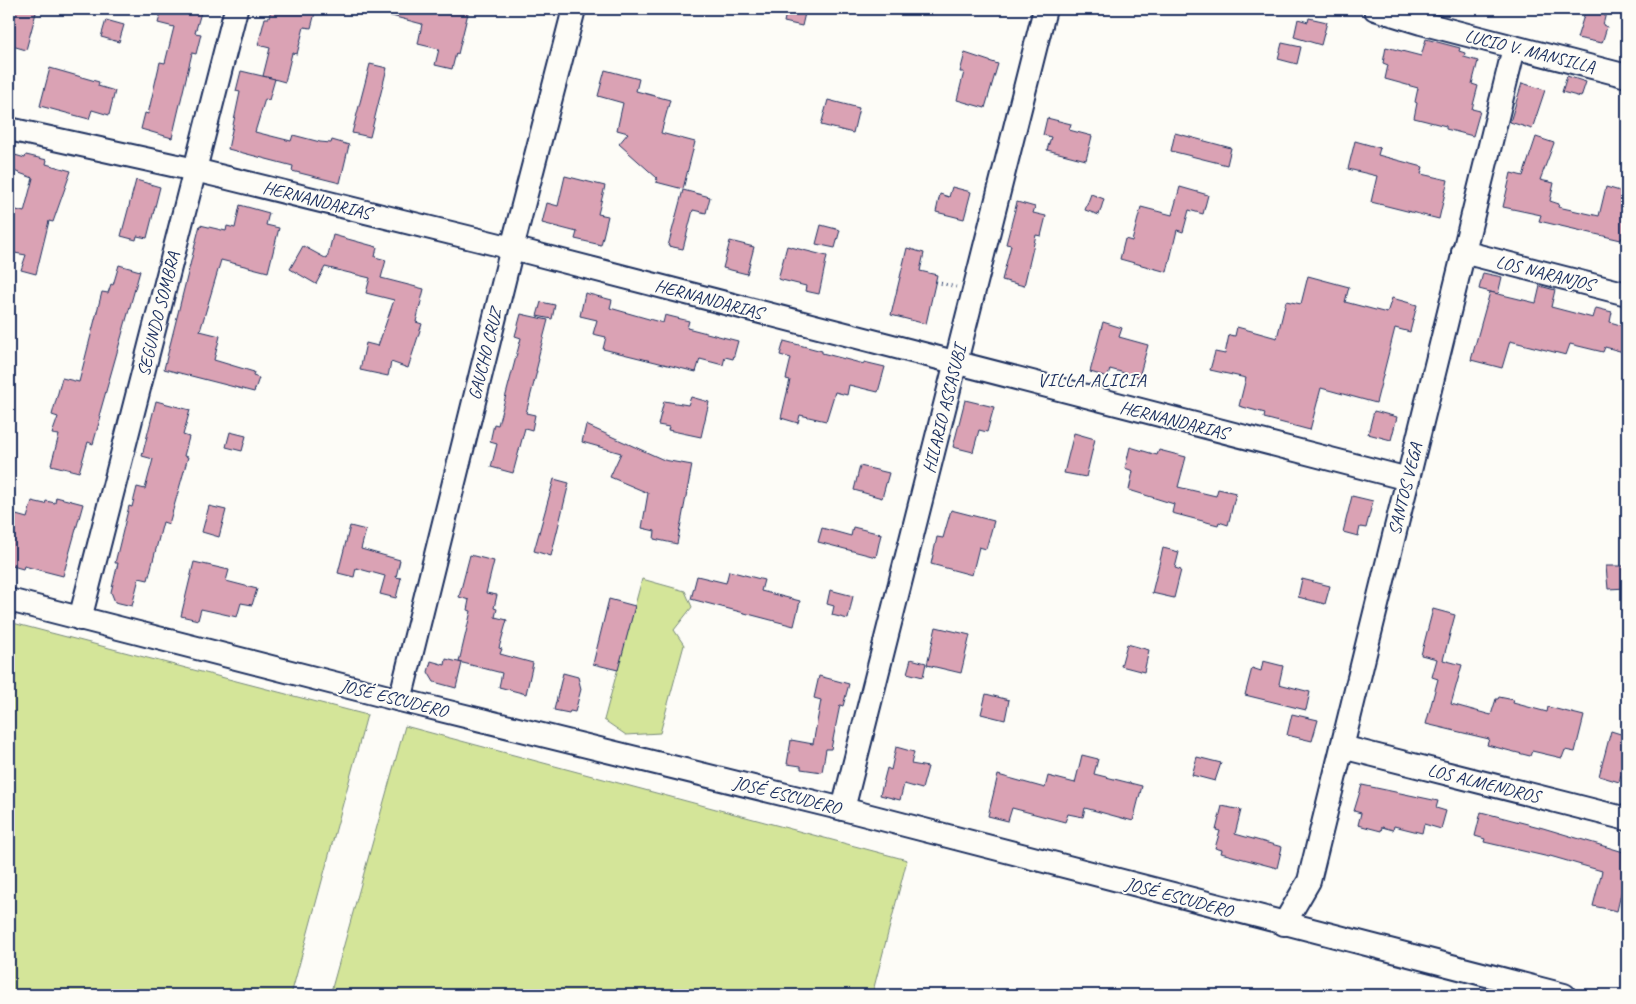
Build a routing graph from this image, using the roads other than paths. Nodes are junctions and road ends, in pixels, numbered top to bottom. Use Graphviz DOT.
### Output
graph roads {
  1 [pos="236,9"];
  2 [pos="574,9"];
  3 [pos="1044,9"];
  4 [pos="1375,9"];
  5 [pos="1514,48"];
  6 [pos="1627,76"];
  7 [pos="9,129"];
  8 [pos="195,170"];
  9 [pos="512,248"];
  10 [pos="1463,252"];
  11 [pos="1627,294"];
  12 [pos="955,364"];
  13 [pos="1408,479"];
  14 [pos="9,600"];
  15 [pos="80,619"];
  16 [pos="400,700"];
  17 [pos="1342,747"];
  18 [pos="843,809"];
  19 [pos="1627,819"];
  20 [pos="1284,924"];
  21 [pos="1564,995"];
  1 -- 8 [label="street, SEGUNDO SOMBRA"];
  2 -- 9 [label="street, GAUCHO CRUZ"];
  3 -- 12 [label="street, HILARIO ASCASUBI"];
  4 -- 5 [label="street, LUCIO V. MANSILLA"];
  5 -- 6 [label="street, LUCIO V. MANSILLA"];
  5 -- 10 [label="street, SANTOS VEGA"];
  7 -- 8 [label="street, HERNANDARIAS"];
  8 -- 9 [label="street, HERNANDARIAS"];
  8 -- 15 [label="street, SEGUNDO SOMBRA"];
  9 -- 12 [label="street, HERNANDARIAS"];
  9 -- 16 [label="street, GAUCHO CRUZ"];
  10 -- 11 [label="street, LOS NARANJOS"];
  10 -- 13 [label="street, SANTOS VEGA"];
  12 -- 13 [label="street, HERNANDARIAS"];
  12 -- 18 [label="street, HILARIO ASCASUBI"];
  13 -- 17 [label="street, SANTOS VEGA"];
  14 -- 15 [label="street, JOSÉ ESCUDERO"];
  15 -- 16 [label="street, JOSÉ ESCUDERO"];
  16 -- 18 [label="street, JOSÉ ESCUDERO"];
  17 -- 19 [label="street, LOS ALMENDROS"];
  17 -- 20 [label="street, SANTOS VEGA"];
  18 -- 20 [label="street, JOSÉ ESCUDERO"];
  20 -- 21 [label="street, JOSÉ ESCUDERO"];
}
